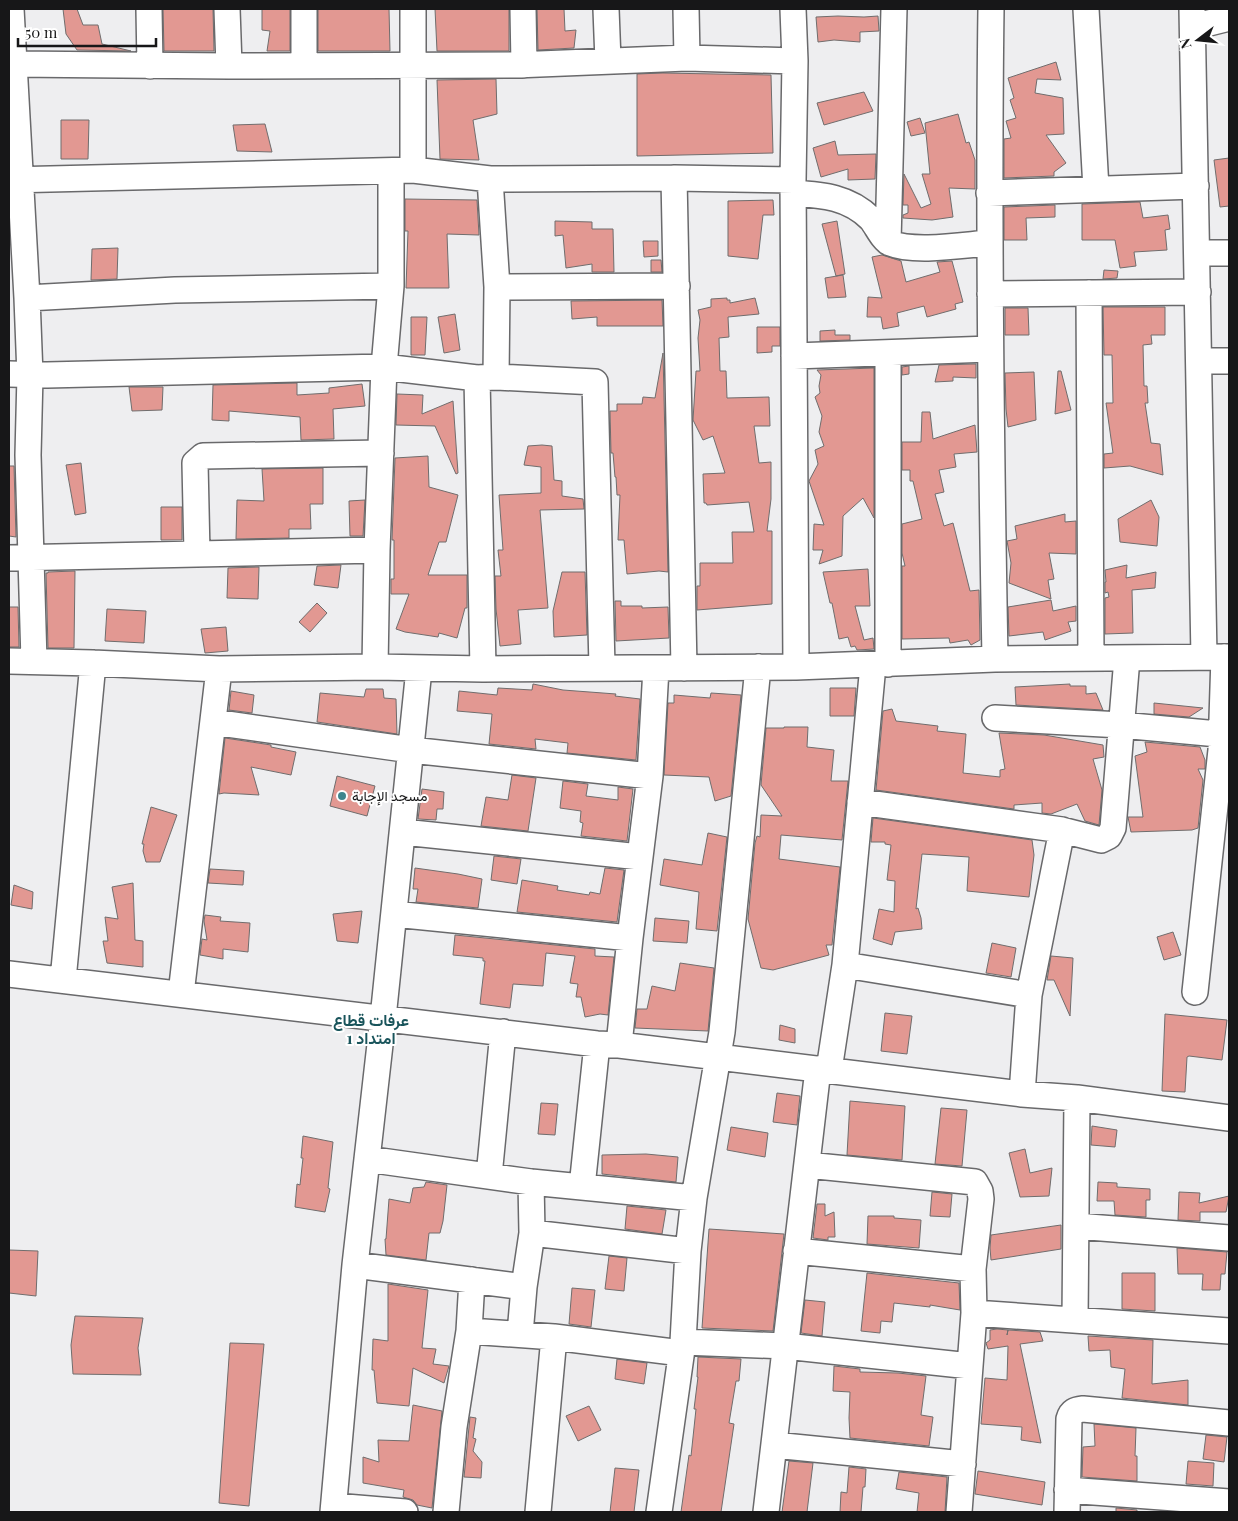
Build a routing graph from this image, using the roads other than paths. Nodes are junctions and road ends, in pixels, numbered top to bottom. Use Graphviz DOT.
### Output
graph roads {
  1 [pos="11,9"];
  2 [pos="149,9"];
  3 [pos="226,9"];
  4 [pos="304,9"];
  5 [pos="413,9"];
  6 [pos="523,9"];
  7 [pos="606,9"];
  8 [pos="686,9"];
  9 [pos="793,9"];
  10 [pos="894,9"];
  11 [pos="991,9"];
  12 [pos="1086,9"];
  13 [pos="1192,18"];
  14 [pos="1229,18"];
  15 [pos="687,58"];
  16 [pos="608,61"];
  17 [pos="795,61"];
  18 [pos="13,64"];
  19 [pos="524,64"];
  20 [pos="150,66"];
  21 [pos="229,66"];
  22 [pos="304,66"];
  23 [pos="414,66"];
  24 [pos="402,171"];
  25 [pos="490,178"];
  26 [pos="674,178"];
  27 [pos="14,180"];
  28 [pos="794,186"];
  29 [pos="1196,186"];
  30 [pos="1096,188"];
  31 [pos="989,193"];
  32 [pos="888,242"];
  33 [pos="990,243"];
  34 [pos="1197,253"];
  35 [pos="1229,253"];
  36 [pos="391,286"];
  37 [pos="677,286"];
  38 [pos="497,287"];
  39 [pos="1198,292"];
  40 [pos="1089,293"];
  41 [pos="990,294"];
  42 [pos="27,298"];
  43 [pos="990,349"];
  44 [pos="888,352"];
  45 [pos="794,356"];
  46 [pos="1229,361"];
  47 [pos="1199,362"];
  48 [pos="384,367"];
  49 [pos="19,375"];
  50 [pos="487,377"];
  51 [pos="381,453"];
  52 [pos="18,455"];
  53 [pos="377,550"];
  54 [pos="197,554"];
  55 [pos="20,558"];
  56 [pos="1219,657"];
  57 [pos="1091,658"];
  58 [pos="1127,658"];
  59 [pos="995,659"];
  60 [pos="9,661"];
  61 [pos="34,661"];
  62 [pos="93,662"];
  63 [pos="880,665"];
  64 [pos="602,667"];
  65 [pos="758,667"];
  66 [pos="796,667"];
  67 [pos="375,668"];
  68 [pos="656,668"];
  69 [pos="684,668"];
  70 [pos="219,669"];
  71 [pos="419,669"];
  72 [pos="483,669"];
  73 [pos="995,718"];
  74 [pos="213,722"];
  75 [pos="1121,725"];
  76 [pos="1225,735"];
  77 [pos="411,750"];
  78 [pos="650,776"];
  79 [pos="860,802"];
  80 [pos="1062,830"];
  81 [pos="403,832"];
  82 [pos="640,857"];
  83 [pos="394,914"];
  84 [pos="630,938"];
  85 [pos="845,965"];
  86 [pos="9,974"];
  87 [pos="63,980"];
  88 [pos="1195,992"];
  89 [pos="181,994"];
  90 [pos="1029,995"];
  91 [pos="383,1018"];
  92 [pos="503,1032"];
  93 [pos="608,1044"];
  94 [pos="718,1058"];
  95 [pos="824,1070"];
  96 [pos="1022,1094"];
  97 [pos="1077,1098"];
  98 [pos="1229,1118"];
  99 [pos="368,1159"];
  100 [pos="807,1165"];
  101 [pos="489,1176"];
  102 [pos="531,1182"];
  103 [pos="582,1187"];
  104 [pos="694,1198"];
  105 [pos="1076,1226"];
  106 [pos="532,1233"];
  107 [pos="1229,1238"];
  108 [pos="688,1251"];
  109 [pos="796,1252"];
  110 [pos="355,1265"];
  111 [pos="972,1269"];
  112 [pos="472,1280"];
  113 [pos="524,1287"];
  114 [pos="974,1313"];
  115 [pos="1075,1320"];
  116 [pos="469,1331"];
  117 [pos="1229,1331"];
  118 [pos="520,1334"];
  119 [pos="554,1337"];
  120 [pos="785,1346"];
  121 [pos="682,1347"];
  122 [pos="970,1366"];
  123 [pos="1229,1423"];
  124 [pos="774,1445"];
  125 [pos="962,1464"];
  126 [pos="1067,1501"];
  127 [pos="1229,1502"];
  128 [pos="333,1509"];
  129 [pos="405,1512"];
  130 [pos="446,1512"];
  131 [pos="538,1512"];
  132 [pos="659,1512"];
  133 [pos="766,1512"];
  134 [pos="965,1512"];
  1 -- 18 [label="street"];
  2 -- 20 [label="street"];
  3 -- 21 [label="street"];
  4 -- 22 [label="street"];
  5 -- 23 [label="street"];
  6 -- 19 [label="street"];
  7 -- 16 [label="street"];
  8 -- 15 [label="street"];
  9 -- 17 [label="street"];
  10 -- 32 [label="street"];
  11 -- 31 [label="street"];
  12 -- 30 [label="street"];
  13 -- 14 [label="street"];
  13 -- 29 [label="street"];
  15 -- 16 [label="street"];
  15 -- 17 [label="street"];
  16 -- 19 [label="street"];
  17 -- 28 [label="street"];
  18 -- 20 [label="street"];
  18 -- 27 [label="street"];
  19 -- 23 [label="street"];
  20 -- 21 [label="street"];
  21 -- 22 [label="street"];
  22 -- 23 [label="street"];
  23 -- 24 [label="street"];
  24 -- 25 [label="street"];
  24 -- 27 [label="street"];
  24 -- 36 [label="street"];
  25 -- 26 [label="street"];
  25 -- 38 [label="street"];
  26 -- 28 [label="street"];
  26 -- 37 [label="street"];
  27 -- 42 [label="street"];
  28 -- 32 [label="street"];
  28 -- 45 [label="street"];
  29 -- 30 [label="street"];
  29 -- 34 [label="street"];
  30 -- 31 [label="street"];
  31 -- 33 [label="street"];
  32 -- 33 [label="street"];
  33 -- 41 [label="street"];
  34 -- 35 [label="street"];
  34 -- 39 [label="street"];
  36 -- 42 [label="street"];
  36 -- 48 [label="street"];
  37 -- 38 [label="street"];
  37 -- 69 [label="street"];
  38 -- 50 [label="street"];
  39 -- 40 [label="street"];
  39 -- 47 [label="street"];
  40 -- 41 [label="street"];
  40 -- 57 [label="street"];
  41 -- 43 [label="street"];
  42 -- 49 [label="street"];
  43 -- 44 [label="street"];
  43 -- 59 [label="street"];
  44 -- 45 [label="street"];
  44 -- 63 [label="street"];
  45 -- 66 [label="street"];
  46 -- 47 [label="street"];
  47 -- 56 [label="street"];
  48 -- 49 [label="street"];
  48 -- 50 [label="street"];
  48 -- 51 [label="street"];
  49 -- 52 [label="street"];
  50 -- 64 [label="street"];
  50 -- 72 [label="street"];
  51 -- 53 [label="street"];
  51 -- 54 [label="street"];
  52 -- 55 [label="street"];
  53 -- 54 [label="street"];
  53 -- 67 [label="street"];
  54 -- 55 [label="street"];
  55 -- 61 [label="street"];
  56 -- 58 [label="street"];
  56 -- 76 [label="street"];
  57 -- 58 [label="street"];
  57 -- 59 [label="street"];
  58 -- 75 [label="street"];
  59 -- 63 [label="street"];
  60 -- 61 [label="street"];
  61 -- 62 [label="street"];
  62 -- 70 [label="street"];
  62 -- 87 [label="street"];
  63 -- 66 [label="street"];
  63 -- 79 [label="street"];
  64 -- 68 [label="street"];
  64 -- 72 [label="street"];
  65 -- 66 [label="street"];
  65 -- 69 [label="street"];
  65 -- 94 [label="street"];
  67 -- 70 [label="street"];
  67 -- 71 [label="street"];
  68 -- 69 [label="street"];
  68 -- 78 [label="street"];
  70 -- 74 [label="street"];
  71 -- 72 [label="street"];
  71 -- 77 [label="street"];
  73 -- 75 [label="street"];
  74 -- 77 [label="street"];
  74 -- 89 [label="street"];
  75 -- 76 [label="street"];
  75 -- 80 [label="street"];
  76 -- 88 [label="street"];
  77 -- 78 [label="street"];
  77 -- 81 [label="street"];
  78 -- 82 [label="street"];
  79 -- 80 [label="street"];
  79 -- 85 [label="street"];
  80 -- 90 [label="street"];
  81 -- 82 [label="street"];
  81 -- 83 [label="street"];
  82 -- 84 [label="street"];
  83 -- 84 [label="street"];
  83 -- 91 [label="street"];
  84 -- 93 [label="street"];
  85 -- 90 [label="street"];
  85 -- 95 [label="street"];
  86 -- 87 [label="street"];
  87 -- 89 [label="street"];
  89 -- 91 [label="street"];
  90 -- 96 [label="street"];
  91 -- 92 [label="street"];
  91 -- 99 [label="street"];
  92 -- 93 [label="street"];
  92 -- 101 [label="street"];
  93 -- 94 [label="street"];
  93 -- 103 [label="street"];
  94 -- 95 [label="street"];
  94 -- 104 [label="street"];
  95 -- 96 [label="street"];
  95 -- 100 [label="street"];
  96 -- 97 [label="street"];
  97 -- 98 [label="street"];
  97 -- 105 [label="street"];
  99 -- 101 [label="street"];
  99 -- 110 [label="street"];
  100 -- 109 [label="street"];
  100 -- 111 [label="street"];
  101 -- 102 [label="street"];
  102 -- 103 [label="street"];
  102 -- 106 [label="street"];
  103 -- 104 [label="street"];
  104 -- 108 [label="street"];
  105 -- 107 [label="street"];
  105 -- 115 [label="street"];
  106 -- 108 [label="street"];
  106 -- 113 [label="street"];
  108 -- 121 [label="street"];
  109 -- 111 [label="street"];
  109 -- 120 [label="street"];
  110 -- 112 [label="street"];
  110 -- 128 [label="street"];
  111 -- 114 [label="street"];
  112 -- 113 [label="street"];
  112 -- 116 [label="street"];
  113 -- 118 [label="street"];
  114 -- 115 [label="street"];
  114 -- 122 [label="street"];
  115 -- 117 [label="street"];
  116 -- 118 [label="street"];
  116 -- 130 [label="street"];
  118 -- 119 [label="street"];
  119 -- 121 [label="street"];
  119 -- 131 [label="street"];
  120 -- 121 [label="street"];
  120 -- 122 [label="street"];
  120 -- 124 [label="street"];
  121 -- 132 [label="street"];
  122 -- 125 [label="street"];
  123 -- 126 [label="street"];
  124 -- 125 [label="street"];
  124 -- 133 [label="street"];
  125 -- 134 [label="street"];
  126 -- 127 [label="street"];
  128 -- 129 [label="street"];
}
